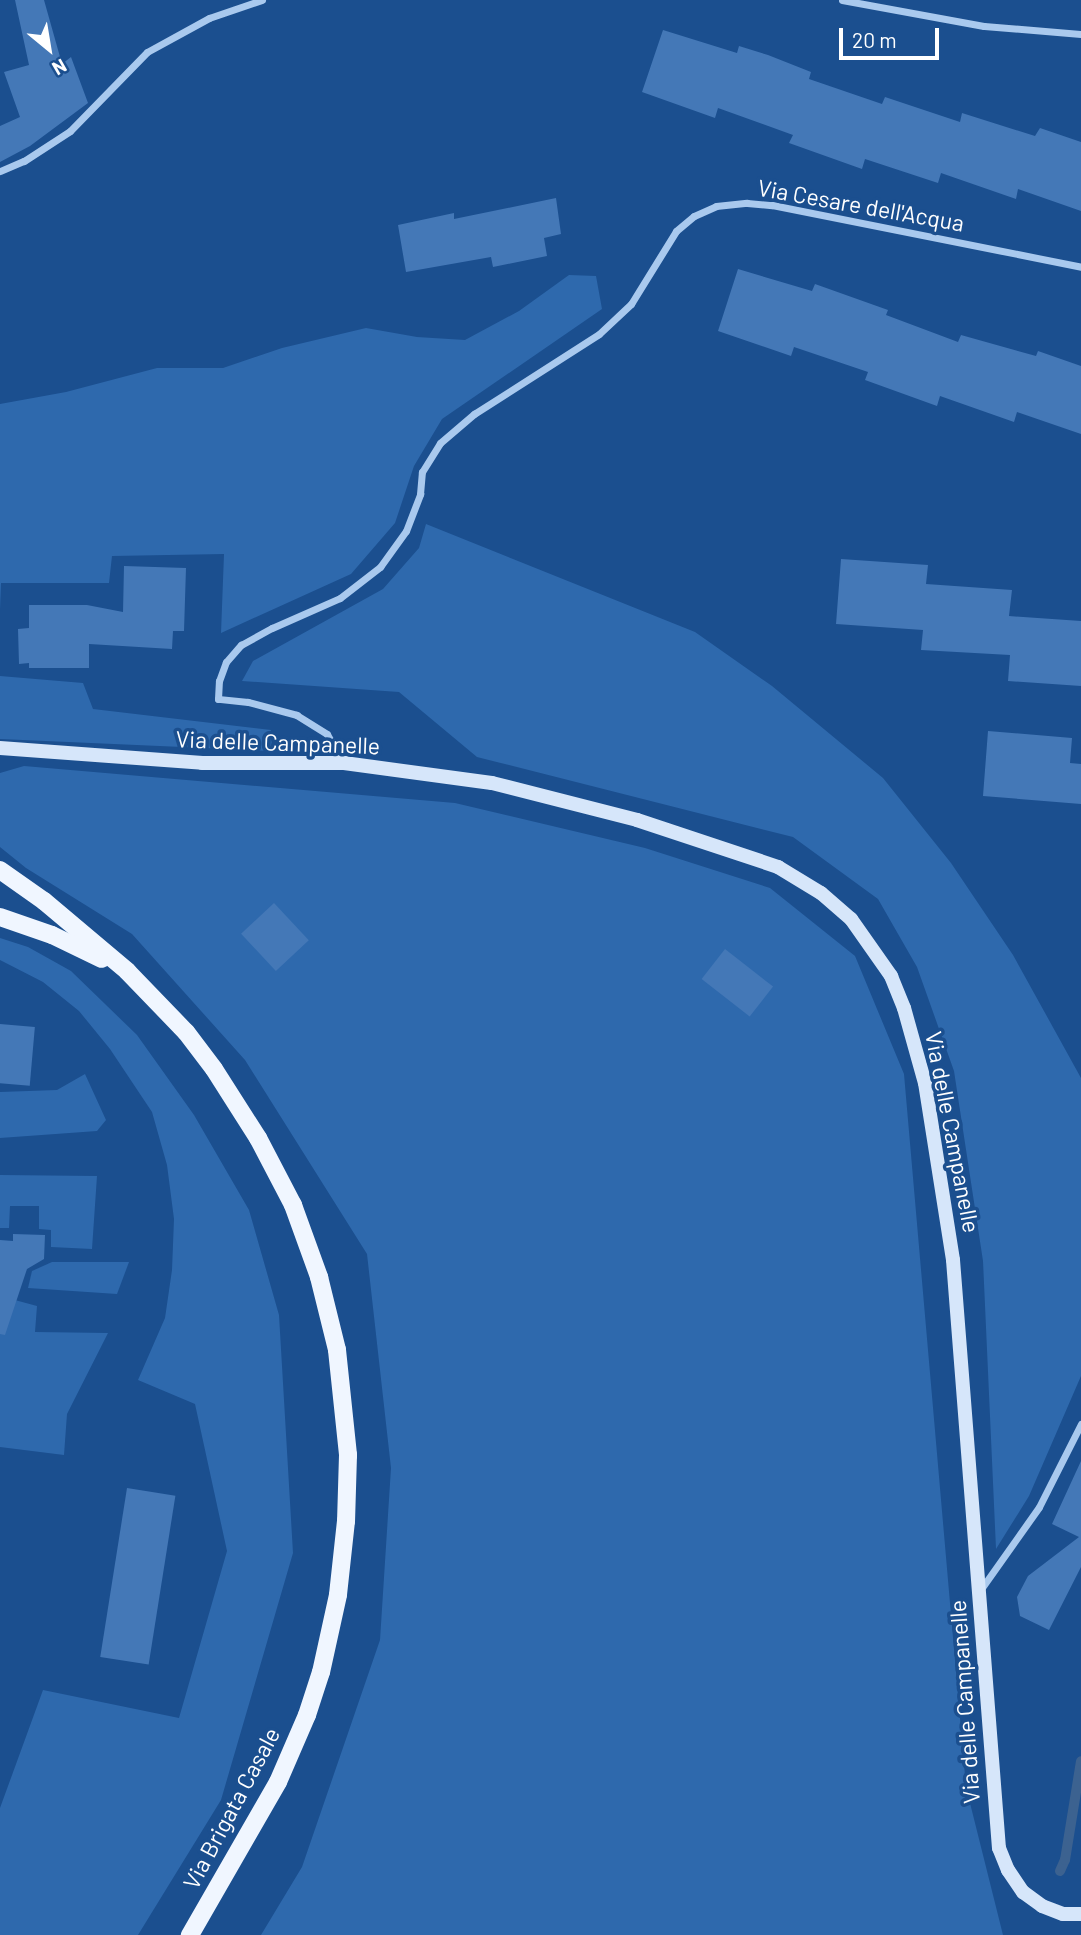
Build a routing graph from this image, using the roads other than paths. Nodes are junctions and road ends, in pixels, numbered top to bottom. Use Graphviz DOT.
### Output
graph roads {
  1 [pos="262,0"];
  2 [pos="842,0"];
  3 [pos="1081,34"];
  4 [pos="0,171"];
  5 [pos="1081,267"];
  6 [pos="0,748"];
  7 [pos="36,751"];
  8 [pos="0,759"];
  9 [pos="344,763"];
  10 [pos="0,870"];
  11 [pos="0,917"];
  12 [pos="127,971"];
  13 [pos="1081,1424"];
  14 [pos="979,1592"];
  15 [pos="1081,1914"];
  16 [pos="190,1935"];
  1 -- 4 [label="street"];
  2 -- 3 [label="street"];
  5 -- 9 [label="street, Via Cesare dell'Acqua"];
  6 -- 7 [label="street, Via delle Campanelle"];
  7 -- 8 [label="street, Via delle Campanelle"];
  7 -- 9 [label="street, Via delle Campanelle"];
  9 -- 14 [label="street, Via delle Campanelle"];
  10 -- 12 [label="main road, Via Brigata Casale"];
  11 -- 12 [label="main road, Via Brigata Casale"];
  12 -- 16 [label="main road, Via Brigata Casale"];
  13 -- 14 [label="street"];
  14 -- 15 [label="street, Via delle Campanelle"];
}
